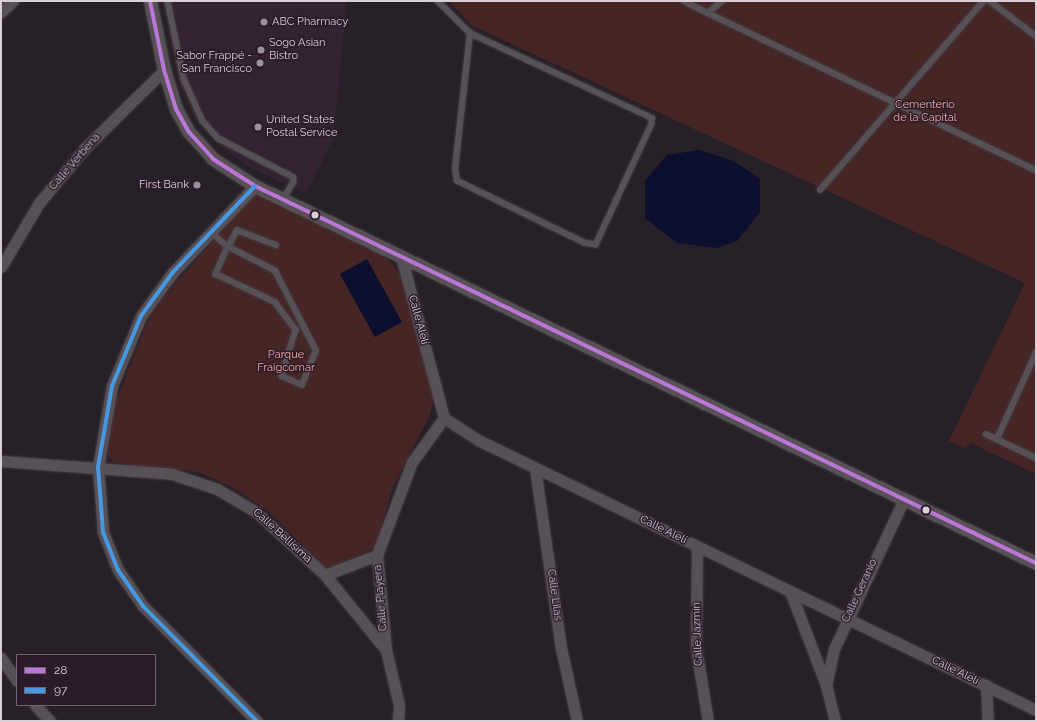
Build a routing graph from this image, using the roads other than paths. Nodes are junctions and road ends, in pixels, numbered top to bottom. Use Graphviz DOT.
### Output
graph roads {
  1 [pos="13,1"];
  2 [pos="150,1"];
  3 [pos="168,1"];
  4 [pos="438,1"];
  5 [pos="684,1"];
  6 [pos="723,1"];
  7 [pos="984,1"];
  8 [pos="990,1"];
  9 [pos="1,12"];
  10 [pos="708,13"];
  11 [pos="470,33"];
  12 [pos="1035,33"];
  13 [pos="164,70"];
  14 [pos="895,104"];
  15 [pos="1036,170"];
  16 [pos="255,186"];
  17 [pos="820,190"];
  18 [pos="283,200"];
  19 [pos="211,232"];
  20 [pos="276,245"];
  21 [pos="228,247"];
  22 [pos="401,256"];
  23 [pos="1,267"];
  24 [pos="1036,353"];
  25 [pos="444,418"];
  26 [pos="986,434"];
  27 [pos="997,439"];
  28 [pos="1036,458"];
  29 [pos="1,461"];
  30 [pos="98,467"];
  31 [pos="535,468"];
  32 [pos="904,499"];
  33 [pos="697,546"];
  34 [pos="377,555"];
  35 [pos="1036,563"];
  36 [pos="325,575"];
  37 [pos="790,591"];
  38 [pos="847,618"];
  39 [pos="386,650"];
  40 [pos="1,658"];
  41 [pos="16,680"];
  42 [pos="986,685"];
  43 [pos="826,686"];
  44 [pos="36,706"];
  45 [pos="1036,710"];
  46 [pos="50,721"];
  47 [pos="257,721"];
  48 [pos="398,721"];
  49 [pos="577,721"];
  50 [pos="708,721"];
  51 [pos="835,721"];
  52 [pos="988,721"];
  1 -- 9 [label="street"];
  2 -- 13 [label="street"];
  3 -- 18 [label="lane"];
  4 -- 11 [label="lane"];
  5 -- 10 [label="lane"];
  6 -- 10 [label="lane"];
  7 -- 14 [label="lane"];
  8 -- 12 [label="lane"];
  10 -- 14 [label="lane"];
  11 -- 11 [label="lane"];
  13 -- 16 [label="street"];
  13 -- 23 [label="street, Calle Verbena"];
  14 -- 15 [label="lane"];
  14 -- 17 [label="lane"];
  16 -- 18 [label="street"];
  16 -- 19 [label="street"];
  18 -- 22 [label="street"];
  19 -- 21 [label="lane"];
  19 -- 30 [label="street"];
  20 -- 21 [label="lane"];
  21 -- 21 [label="lane"];
  22 -- 25 [label="street, Calle Alelí"];
  22 -- 32 [label="street"];
  24 -- 27 [label="lane"];
  25 -- 31 [label="street, Calle Alelí"];
  25 -- 34 [label="street, Calle Playera"];
  26 -- 27 [label="lane"];
  27 -- 28 [label="lane"];
  29 -- 30 [label="street, Calle Bellísima"];
  30 -- 36 [label="street, Calle Bellísima"];
  30 -- 47 [label="street"];
  31 -- 33 [label="street, Calle Alelí"];
  31 -- 49 [label="street, Calle Lilas"];
  32 -- 35 [label="street"];
  32 -- 38 [label="street, Calle Geranio"];
  33 -- 37 [label="street, Calle Alelí"];
  33 -- 50 [label="street, Calle Jazmín"];
  34 -- 36 [label="street"];
  34 -- 39 [label="street, Calle Playera"];
  36 -- 39 [label="street, Calle Bellísima"];
  37 -- 38 [label="street, Calle Alelí"];
  37 -- 43 [label="street, Calle Geranio"];
  38 -- 42 [label="street, Calle Alelí"];
  38 -- 43 [label="street, Calle Geranio"];
  39 -- 48 [label="street, Calle Playera"];
  40 -- 41 [label="street"];
  42 -- 45 [label="street, Calle Alelí"];
  42 -- 52 [label="street"];
  43 -- 51 [label="street, Calle Geranio"];
  44 -- 46 [label="street"];
}
